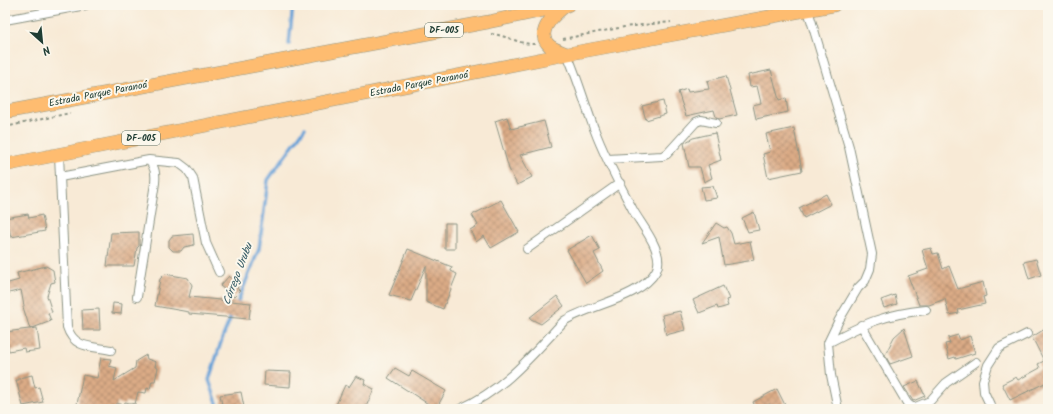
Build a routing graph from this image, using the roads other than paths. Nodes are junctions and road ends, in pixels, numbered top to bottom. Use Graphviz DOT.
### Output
graph roads {
  1 [pos="86,5"];
  2 [pos="567,5"];
  3 [pos="834,5"];
  4 [pos="58,7"];
  5 [pos="808,10"];
  6 [pos="5,20"];
  7 [pos="566,54"];
  8 [pos="5,112"];
  9 [pos="716,123"];
  10 [pos="58,155"];
  11 [pos="608,159"];
  12 [pos="149,160"];
  13 [pos="5,165"];
  14 [pos="60,177"];
  15 [pos="620,183"];
  16 [pos="527,248"];
  17 [pos="219,272"];
  18 [pos="136,297"];
  19 [pos="926,310"];
  20 [pos="861,325"];
  21 [pos="1027,334"];
  22 [pos="828,343"];
  23 [pos="111,350"];
  24 [pos="976,362"];
  25 [pos="460,409"];
  26 [pos="838,409"];
  27 [pos="992,409"];
  1 -- 4 [label="street"];
  2 -- 7 [label="main road"];
  2 -- 8 [label="main road, Estrada Parque Paranoá / DF-005"];
  3 -- 5 [label="main road, Estrada Parque Paranoá / DF-005"];
  4 -- 6 [label="street"];
  5 -- 7 [label="main road, Estrada Parque Paranoá / DF-005"];
  5 -- 22 [label="street"];
  7 -- 10 [label="main road, Estrada Parque Paranoá / DF-005"];
  7 -- 11 [label="street"];
  9 -- 11 [label="street"];
  10 -- 13 [label="main road, Estrada Parque Paranoá / DF-005"];
  10 -- 14 [label="street"];
  11 -- 15 [label="street"];
  12 -- 14 [label="street"];
  12 -- 17 [label="street"];
  12 -- 18 [label="street"];
  14 -- 23 [label="street"];
  15 -- 16 [label="street"];
  15 -- 25 [label="street"];
  19 -- 20 [label="street"];
  20 -- 22 [label="street"];
  20 -- 24 [label="street"];
  21 -- 27 [label="street"];
  22 -- 26 [label="street"];
}
